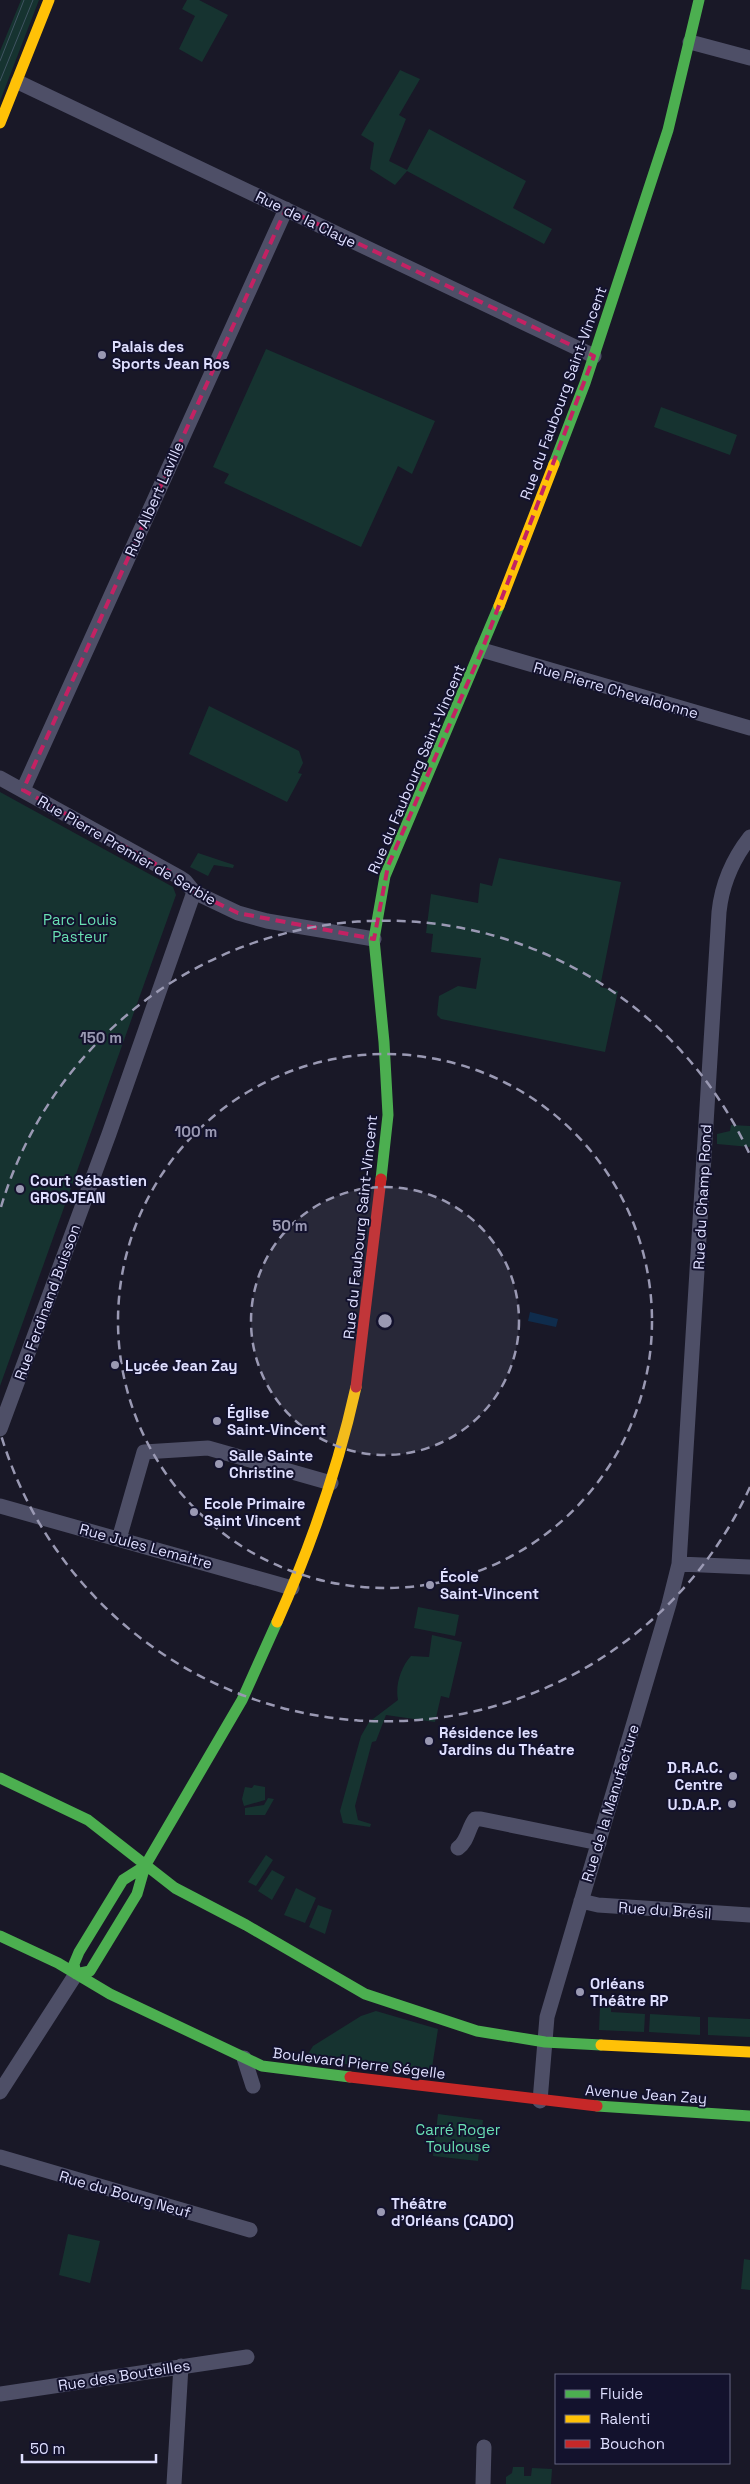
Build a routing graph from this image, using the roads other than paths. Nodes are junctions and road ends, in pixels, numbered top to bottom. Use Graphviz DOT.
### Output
graph roads {
  1 [pos="49,0"];
  2 [pos="699,0"];
  3 [pos="690,42"];
  4 [pos="750,58"];
  5 [pos="18,82"];
  6 [pos="0,123"];
  7 [pos="286,209"];
  8 [pos="594,356"];
  9 [pos="482,650"];
  10 [pos="750,728"];
  11 [pos="0,778"];
  12 [pos="23,790"];
  13 [pos="750,837"];
  14 [pos="194,892"];
  15 [pos="374,939"];
  16 [pos="0,1429"];
  17 [pos="331,1483"];
  18 [pos="0,1506"];
  19 [pos="119,1539"];
  20 [pos="679,1564"];
  21 [pos="750,1567"];
  22 [pos="292,1588"];
  23 [pos="0,1778"];
  24 [pos="599,1843"];
  25 [pos="458,1848"];
  26 [pos="145,1866"];
  27 [pos="581,1901"];
  28 [pos="750,1916"];
  29 [pos="0,1936"];
  30 [pos="76,1974"];
  31 [pos="545,2024"];
  32 [pos="522,2038"];
  33 [pos="545,2042"];
  34 [pos="750,2052"];
  35 [pos="244,2058"];
  36 [pos="252,2086"];
  37 [pos="0,2092"];
  38 [pos="540,2101"];
  39 [pos="750,2116"];
  40 [pos="0,2157"];
  41 [pos="250,2230"];
  42 [pos="247,2357"];
  43 [pos="181,2366"];
  44 [pos="0,2394"];
  45 [pos="484,2447"];
  46 [pos="174,2484"];
  47 [pos="483,2484"];
  1 -- 5 [label="main road"];
  2 -- 3 [label="main road, Rue du Faubourg Saint-Vincent"];
  3 -- 4 [label="street"];
  3 -- 8 [label="main road, Rue du Faubourg Saint-Vincent"];
  5 -- 6 [label="main road"];
  5 -- 7 [label="street, Rue de la Claye"];
  7 -- 8 [label="street, Rue de la Claye"];
  7 -- 12 [label="street, Rue Albert Laville"];
  8 -- 9 [label="main road, Rue du Faubourg Saint-Vincent"];
  9 -- 10 [label="street, Rue Pierre Chevaldonne"];
  9 -- 15 [label="main road, Rue du Faubourg Saint-Vincent"];
  11 -- 12 [label="street, Rue Pierre Premier de Serbie"];
  12 -- 14 [label="street, Rue Pierre Premier de Serbie"];
  13 -- 20 [label="street, Rue du Champ Rond"];
  14 -- 15 [label="street, Rue Pierre Premier de Serbie"];
  14 -- 16 [label="street, Rue Ferdinand Buisson"];
  15 -- 17 [label="main road, Rue du Faubourg Saint-Vincent"];
  17 -- 19 [label="street"];
  17 -- 22 [label="main road, Rue du Faubourg Saint-Vincent"];
  18 -- 19 [label="street, Rue Jules Lemaitre"];
  19 -- 22 [label="street, Rue Jules Lemaitre"];
  20 -- 21 [label="street"];
  20 -- 24 [label="street, Rue de la Manufacture"];
  22 -- 26 [label="main road, Rue du Faubourg Saint-Vincent"];
  23 -- 26 [label="main road"];
  24 -- 25 [label="street"];
  24 -- 27 [label="street, Rue de la Manufacture"];
  26 -- 30 [label="main road, Rue du Faubourg Saint-Vincent"];
  26 -- 30 [label="main road, Rue du Faubourg Saint-Vincent"];
  26 -- 32 [label="main road"];
  27 -- 28 [label="street, Rue du Brésil"];
  27 -- 31 [label="street, Rue de la Manufacture"];
  29 -- 30 [label="main road, Boulevard Pierre Ségelle"];
  30 -- 35 [label="main road, Boulevard Pierre Ségelle"];
  30 -- 37 [label="street"];
  31 -- 32 [label="street"];
  31 -- 33 [label="street, Rue de la Manufacture"];
  32 -- 33 [label="main road"];
  33 -- 34 [label="main road"];
  33 -- 38 [label="street, Rue de la Manufacture"];
  35 -- 36 [label="street"];
  35 -- 38 [label="main road, Boulevard Pierre Ségelle"];
  38 -- 39 [label="main road, Avenue Jean Zay"];
  40 -- 41 [label="street, Rue du Bourg Neuf"];
  42 -- 43 [label="street, Rue des Bouteilles"];
  43 -- 44 [label="street, Rue des Bouteilles"];
  43 -- 46 [label="street"];
  45 -- 47 [label="street"];
}
